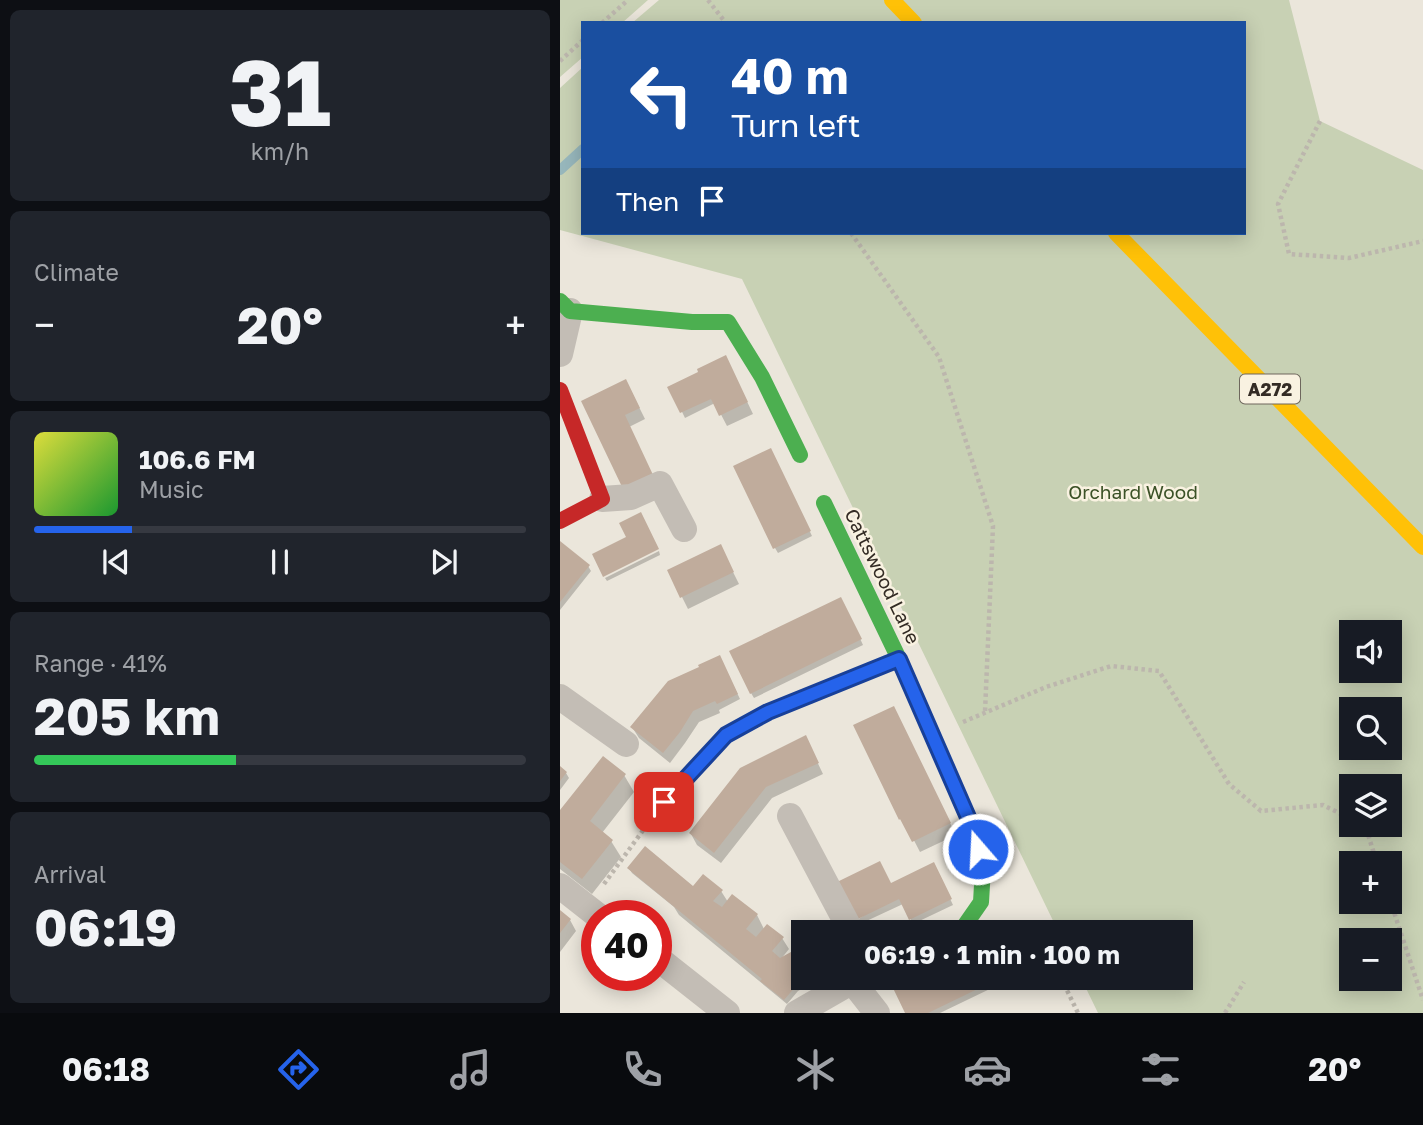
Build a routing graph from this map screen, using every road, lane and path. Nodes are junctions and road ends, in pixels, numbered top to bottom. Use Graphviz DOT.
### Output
graph roads {
  1 [pos="628,0"];
  2 [pos="708,0"];
  3 [pos="892,0"];
  4 [pos="604,21"];
  5 [pos="724,21"];
  6 [pos="912,21"];
  7 [pos="581,42"];
  8 [pos="560,61"];
  9 [pos="1320,121"];
  10 [pos="852,235"];
  11 [pos="1118,235"];
  12 [pos="1423,241"];
  13 [pos="565,306"];
  14 [pos="560,354"];
  15 [pos="560,390"];
  16 [pos="800,455"];
  17 [pos="603,499"];
  18 [pos="824,503"];
  19 [pos="560,521"];
  20 [pos="684,529"];
  21 [pos="1423,547"];
  22 [pos="899,659"];
  23 [pos="560,697"];
  24 [pos="985,712"];
  25 [pos="932,735"];
  26 [pos="626,744"];
  27 [pos="664,802"];
  28 [pos="1339,813"];
  29 [pos="790,816"];
  30 [pos="560,886"];
  31 [pos="599,900"];
  32 [pos="581,902"];
  33 [pos="1395,914"];
  34 [pos="845,920"];
  35 [pos="971,920"];
  36 [pos="672,970"];
  37 [pos="1244,982"];
  38 [pos="837,990"];
  39 [pos="862,990"];
  40 [pos="1066,990"];
  41 [pos="1423,1000"];
  42 [pos="727,1013"];
  43 [pos="797,1013"];
  44 [pos="877,1013"];
  45 [pos="1077,1013"];
  46 [pos="1226,1013"];
  1 -- 4 [label="path"];
  2 -- 5 [label="path"];
  3 -- 6 [label="main road"];
  7 -- 8 [label="path"];
  9 -- 12 [label="path"];
  10 -- 24 [label="path"];
  11 -- 21 [label="main road, A272"];
  13 -- 14 [label="street"];
  13 -- 16 [label="main road"];
  15 -- 17 [label="main road"];
  17 -- 19 [label="main road"];
  17 -- 20 [label="street"];
  18 -- 22 [label="main road, Cattswood Lane"];
  22 -- 25 [label="main road, Cattswood Lane"];
  22 -- 27 [label="main road"];
  23 -- 26 [label="street"];
  24 -- 25 [label="path"];
  24 -- 28 [label="path"];
  25 -- 35 [label="main road, Cattswood Lane"];
  27 -- 31 [label="path"];
  29 -- 34 [label="street"];
  30 -- 32 [label="street"];
  33 -- 41 [label="path"];
  36 -- 42 [label="street"];
  37 -- 46 [label="path"];
  38 -- 43 [label="street"];
  39 -- 44 [label="street"];
  40 -- 45 [label="path"];
}
